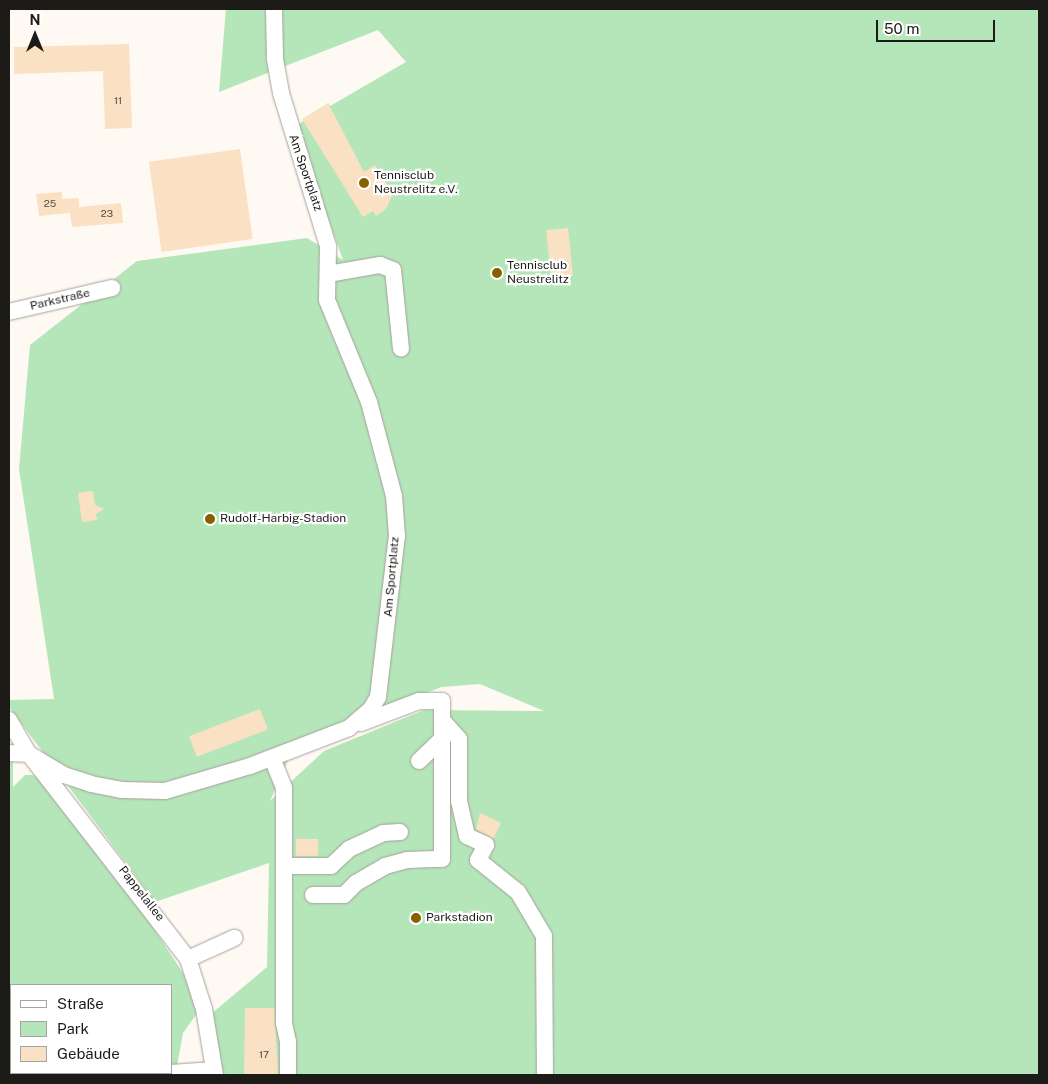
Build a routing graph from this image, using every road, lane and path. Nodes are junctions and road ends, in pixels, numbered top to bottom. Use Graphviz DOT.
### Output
graph roads {
  1 [pos="274,9"];
  2 [pos="328,274"];
  3 [pos="112,288"];
  4 [pos="9,312"];
  5 [pos="401,349"];
  6 [pos="9,720"];
  7 [pos="442,720"];
  8 [pos="350,728"];
  9 [pos="442,739"];
  10 [pos="9,753"];
  11 [pos="29,754"];
  12 [pos="272,758"];
  13 [pos="419,761"];
  14 [pos="400,832"];
  15 [pos="284,866"];
  16 [pos="313,895"];
  17 [pos="234,938"];
  18 [pos="188,959"];
  19 [pos="172,1073"];
  20 [pos="214,1073"];
  21 [pos="147,1074"];
  22 [pos="124,1075"];
  23 [pos="288,1075"];
  24 [pos="545,1075"];
  1 -- 2 [label="lane, Am Sportplatz"];
  2 -- 5 [label="lane"];
  2 -- 8 [label="lane, Am Sportplatz"];
  3 -- 4 [label="lane, Parkstraße"];
  6 -- 11 [label="lane"];
  7 -- 8 [label="lane"];
  7 -- 9 [label="lane"];
  7 -- 24 [label="lane"];
  8 -- 12 [label="lane, Am Sportplatz"];
  9 -- 13 [label="lane"];
  9 -- 16 [label="lane"];
  10 -- 11 [label="lane"];
  11 -- 12 [label="lane, Am Sportplatz"];
  11 -- 18 [label="lane, Pappelallee"];
  12 -- 15 [label="lane"];
  14 -- 15 [label="lane"];
  15 -- 23 [label="lane"];
  17 -- 18 [label="lane"];
  18 -- 20 [label="lane, Pappelallee"];
  19 -- 20 [label="lane"];
  21 -- 22 [label="lane"];
}
